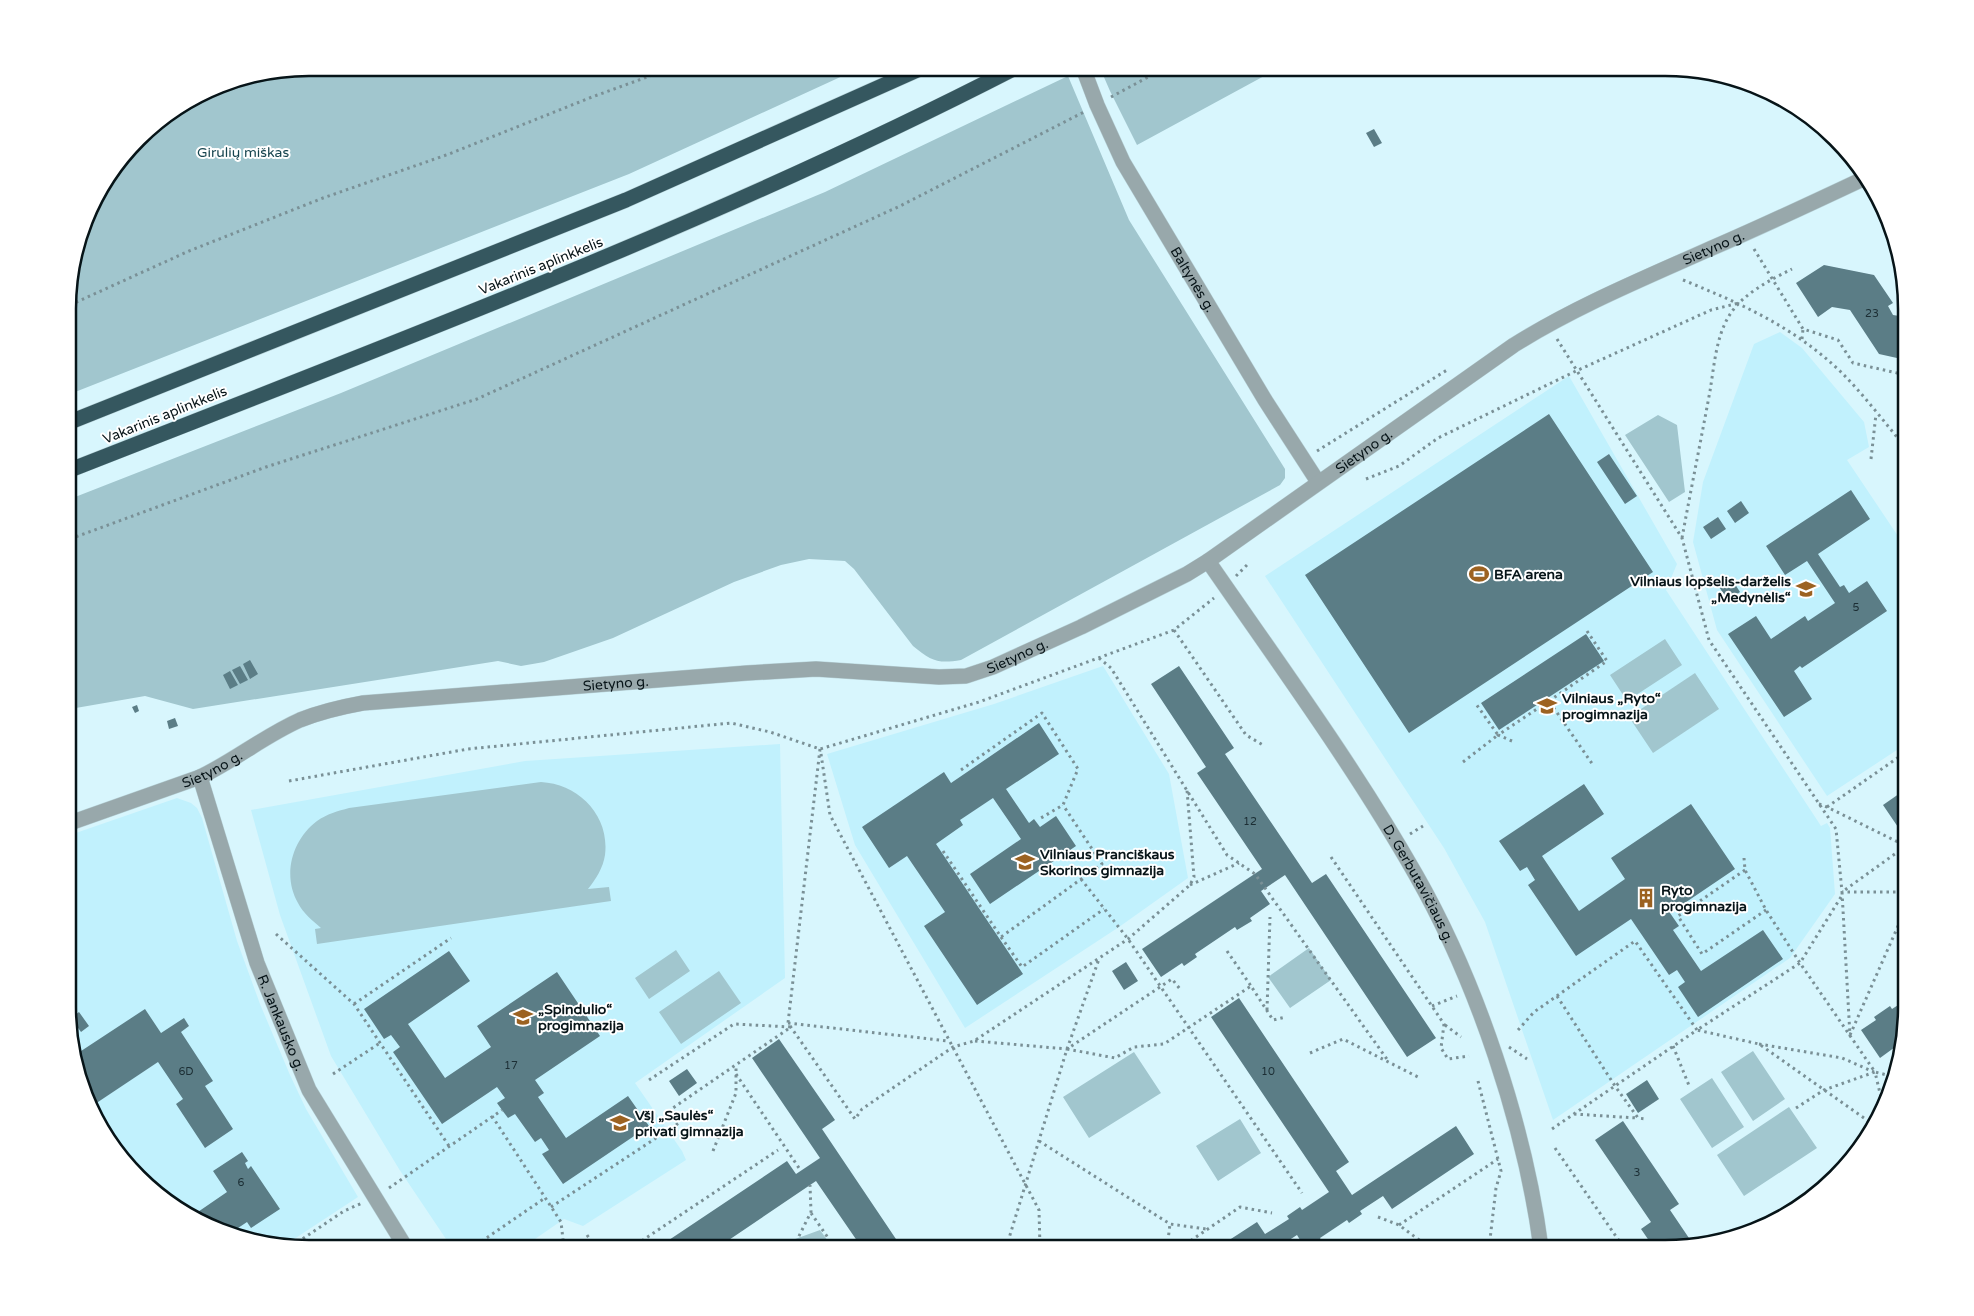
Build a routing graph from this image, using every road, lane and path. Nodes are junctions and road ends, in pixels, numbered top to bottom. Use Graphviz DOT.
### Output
graph roads {
  1 [pos="650,76"];
  2 [pos="904,76"];
  3 [pos="999,76"];
  4 [pos="1086,76"];
  5 [pos="1149,76"];
  6 [pos="1096,102"];
  7 [pos="1859,181"];
  8 [pos="1754,250"];
  9 [pos="1792,269"];
  10 [pos="1683,280"];
  11 [pos="1771,280"];
  12 [pos="76,302"];
  13 [pos="1739,303"];
  14 [pos="1548,324"];
  15 [pos="1803,329"];
  16 [pos="1802,339"];
  17 [pos="1576,371"];
  18 [pos="1898,373"];
  19 [pos="1876,414"];
  20 [pos="76,420"];
  21 [pos="1337,438"];
  22 [pos="1898,439"];
  23 [pos="1303,459"];
  24 [pos="1871,459"];
  25 [pos="76,468"];
  26 [pos="1366,478"];
  27 [pos="1318,482"];
  28 [pos="76,537"];
  29 [pos="1682,538"];
  30 [pos="1208,561"];
  31 [pos="1248,564"];
  32 [pos="1226,586"];
  33 [pos="1174,630"];
  34 [pos="1588,631"];
  35 [pos="1099,658"];
  36 [pos="1550,701"];
  37 [pos="1476,704"];
  38 [pos="1498,735"];
  39 [pos="1512,741"];
  40 [pos="1263,745"];
  41 [pos="820,749"];
  42 [pos="1898,758"];
  43 [pos="1463,762"];
  44 [pos="1593,765"];
  45 [pos="961,770"];
  46 [pos="200,777"];
  47 [pos="289,781"];
  48 [pos="1187,790"];
  49 [pos="1063,804"];
  50 [pos="1819,804"];
  51 [pos="1827,808"];
  52 [pos="1041,818"];
  53 [pos="76,821"];
  54 [pos="1898,842"];
  55 [pos="943,851"];
  56 [pos="1898,852"];
  57 [pos="1332,857"];
  58 [pos="1744,858"];
  59 [pos="1239,863"];
  60 [pos="1745,870"];
  61 [pos="1081,879"];
  62 [pos="1190,885"];
  63 [pos="1842,892"];
  64 [pos="1898,892"];
  65 [pos="1842,897"];
  66 [pos="1104,909"];
  67 [pos="1766,910"];
  68 [pos="1270,917"];
  69 [pos="1898,926"];
  70 [pos="276,934"];
  71 [pos="451,938"];
  72 [pos="1001,938"];
  73 [pos="1128,940"];
  74 [pos="1228,951"];
  75 [pos="1099,959"];
  76 [pos="1800,963"];
  77 [pos="1160,986"];
  78 [pos="1251,986"];
  79 [pos="1180,989"];
  80 [pos="1470,991"];
  81 [pos="1557,996"];
  82 [pos="354,1004"];
  83 [pos="1432,1006"];
  84 [pos="1267,1010"];
  85 [pos="1286,1016"];
  86 [pos="788,1023"];
  87 [pos="1444,1024"];
  88 [pos="791,1027"];
  89 [pos="1190,1028"];
  90 [pos="1518,1030"];
  91 [pos="1697,1030"];
  92 [pos="1850,1036"];
  93 [pos="1461,1037"];
  94 [pos="949,1041"];
  95 [pos="974,1041"];
  96 [pos="380,1043"];
  97 [pos="1506,1044"];
  98 [pos="1759,1044"];
  99 [pos="1673,1046"];
  100 [pos="953,1047"];
  101 [pos="1067,1049"];
  102 [pos="1310,1053"];
  103 [pos="1469,1056"];
  104 [pos="1527,1060"];
  105 [pos="1389,1062"];
  106 [pos="736,1065"];
  107 [pos="1875,1072"];
  108 [pos="333,1074"];
  109 [pos="736,1074"];
  110 [pos="1888,1074"];
  111 [pos="1420,1078"];
  112 [pos="649,1080"];
  113 [pos="1478,1081"];
  114 [pos="1615,1086"];
  115 [pos="1690,1088"];
  116 [pos="1824,1090"];
  117 [pos="1880,1095"];
  118 [pos="1796,1108"];
  119 [pos="502,1110"];
  120 [pos="670,1110"];
  121 [pos="1574,1114"];
  122 [pos="492,1116"];
  123 [pos="1638,1118"];
  124 [pos="1646,1119"];
  125 [pos="1868,1121"];
  126 [pos="483,1122"];
  127 [pos="679,1123"];
  128 [pos="1549,1131"];
  129 [pos="1039,1142"];
  130 [pos="449,1146"];
  131 [pos="1555,1148"];
  132 [pos="778,1150"];
  133 [pos="713,1151"];
  134 [pos="1498,1159"];
  135 [pos="801,1171"];
  136 [pos="1026,1184"];
  137 [pos="810,1185"];
  138 [pos="1302,1193"];
  139 [pos="545,1198"];
  140 [pos="551,1207"];
  141 [pos="811,1212"];
  142 [pos="1272,1213"];
  143 [pos="1378,1217"];
  144 [pos="1170,1224"];
  145 [pos="1399,1225"];
  146 [pos="1206,1229"];
  147 [pos="587,1235"];
  148 [pos="401,1240"];
  149 [pos="483,1240"];
  150 [pos="563,1240"];
  151 [pos="590,1240"];
  152 [pos="643,1240"];
  153 [pos="796,1240"];
  154 [pos="830,1240"];
  155 [pos="1008,1240"];
  156 [pos="1040,1240"];
  157 [pos="1168,1240"];
  158 [pos="1191,1240"];
  159 [pos="1419,1240"];
  160 [pos="1490,1240"];
  161 [pos="1539,1240"];
  162 [pos="1618,1240"];
  1 -- 12 [label="path"];
  2 -- 20 [label="highway, Vakarinis aplinkkelis"];
  3 -- 25 [label="highway, Vakarinis aplinkkelis"];
  4 -- 6 [label="street, Baltynės g."];
  5 -- 6 [label="path"];
  6 -- 23 [label="street, Baltynės g."];
  6 -- 28 [label="path"];
  7 -- 14 [label="street, Sietyno g."];
  8 -- 11 [label="path"];
  9 -- 11 [label="path"];
  10 -- 13 [label="path"];
  11 -- 13 [label="path"];
  11 -- 15 [label="path"];
  13 -- 16 [label="path"];
  13 -- 17 [label="path"];
  13 -- 29 [label="path"];
  14 -- 17 [label="path"];
  14 -- 27 [label="street, Sietyno g."];
  15 -- 16 [label="path"];
  15 -- 18 [label="path"];
  16 -- 19 [label="path"];
  17 -- 26 [label="path"];
  17 -- 29 [label="path"];
  19 -- 22 [label="path"];
  19 -- 24 [label="path"];
  21 -- 23 [label="path"];
  23 -- 27 [label="street, Baltynės g."];
  27 -- 30 [label="street, Sietyno g."];
  29 -- 50 [label="path"];
  30 -- 32 [label="street, D. Gerbutavičiaus g."];
  30 -- 46 [label="street, Sietyno g."];
  31 -- 32 [label="path"];
  32 -- 33 [label="path"];
  32 -- 80 [label="street, D. Gerbutavičiaus g."];
  33 -- 35 [label="path"];
  33 -- 40 [label="path"];
  34 -- 36 [label="path"];
  35 -- 41 [label="path"];
  35 -- 48 [label="path"];
  36 -- 38 [label="path"];
  36 -- 44 [label="path"];
  37 -- 38 [label="path"];
  38 -- 39 [label="path"];
  38 -- 43 [label="path"];
  41 -- 47 [label="path"];
  41 -- 86 [label="path"];
  41 -- 94 [label="path"];
  42 -- 51 [label="path"];
  45 -- 49 [label="path"];
  46 -- 53 [label="street, Sietyno g."];
  46 -- 148 [label="street, R. Jankausko g."];
  48 -- 59 [label="path"];
  48 -- 62 [label="path"];
  49 -- 52 [label="path"];
  49 -- 61 [label="path"];
  50 -- 51 [label="path"];
  50 -- 63 [label="path"];
  51 -- 54 [label="path"];
  55 -- 72 [label="path"];
  56 -- 63 [label="path"];
  57 -- 83 [label="path"];
  58 -- 60 [label="path"];
  59 -- 62 [label="path"];
  59 -- 105 [label="path"];
  60 -- 67 [label="path"];
  60 -- 67 [label="path"];
  61 -- 66 [label="path"];
  61 -- 72 [label="path"];
  62 -- 73 [label="path"];
  63 -- 64 [label="path"];
  63 -- 65 [label="path"];
  65 -- 76 [label="path"];
  65 -- 92 [label="path"];
  66 -- 72 [label="path"];
  66 -- 73 [label="path"];
  67 -- 76 [label="path"];
  68 -- 84 [label="path"];
  69 -- 92 [label="path"];
  70 -- 82 [label="path"];
  71 -- 82 [label="path"];
  73 -- 75 [label="path"];
  73 -- 77 [label="path"];
  74 -- 78 [label="path"];
  75 -- 95 [label="path"];
  75 -- 101 [label="path"];
  76 -- 91 [label="path"];
  76 -- 92 [label="path"];
  77 -- 79 [label="path"];
  77 -- 89 [label="path"];
  77 -- 101 [label="path"];
  78 -- 84 [label="path"];
  78 -- 89 [label="path"];
  80 -- 83 [label="path"];
  80 -- 161 [label="street, D. Gerbutavičiaus g."];
  81 -- 90 [label="path"];
  81 -- 91 [label="path"];
  81 -- 114 [label="path"];
  82 -- 96 [label="path"];
  83 -- 87 [label="path"];
  84 -- 85 [label="path"];
  86 -- 88 [label="path"];
  86 -- 94 [label="path"];
  87 -- 93 [label="path"];
  87 -- 103 [label="path"];
  88 -- 100 [label="path"];
  88 -- 106 [label="path"];
  88 -- 112 [label="path"];
  89 -- 101 [label="path"];
  89 -- 138 [label="path"];
  91 -- 98 [label="path"];
  91 -- 99 [label="path"];
  92 -- 107 [label="path"];
  94 -- 100 [label="path"];
  95 -- 100 [label="path"];
  95 -- 101 [label="path"];
  96 -- 108 [label="path"];
  96 -- 130 [label="path"];
  97 -- 104 [label="path"];
  98 -- 107 [label="path"];
  98 -- 116 [label="path"];
  99 -- 114 [label="path"];
  99 -- 115 [label="path"];
  100 -- 136 [label="path"];
  101 -- 129 [label="path"];
  102 -- 105 [label="path"];
  105 -- 111 [label="path"];
  106 -- 109 [label="path"];
  106 -- 120 [label="path"];
  107 -- 110 [label="path"];
  107 -- 116 [label="path"];
  107 -- 117 [label="path"];
  109 -- 133 [label="path"];
  109 -- 135 [label="path"];
  113 -- 134 [label="path"];
  114 -- 121 [label="path"];
  114 -- 123 [label="path"];
  116 -- 118 [label="path"];
  116 -- 125 [label="path"];
  119 -- 122 [label="path"];
  121 -- 123 [label="path"];
  121 -- 128 [label="path"];
  122 -- 126 [label="path"];
  122 -- 139 [label="path"];
  123 -- 124 [label="path"];
  127 -- 140 [label="path"];
  129 -- 136 [label="path"];
  129 -- 144 [label="path"];
  131 -- 162 [label="path"];
  132 -- 152 [label="path"];
  134 -- 145 [label="path"];
  134 -- 160 [label="path"];
  136 -- 155 [label="path"];
  136 -- 156 [label="path"];
  137 -- 141 [label="path"];
  139 -- 140 [label="path"];
  139 -- 149 [label="path"];
  140 -- 150 [label="path"];
  141 -- 153 [label="path"];
  141 -- 154 [label="path"];
  142 -- 146 [label="path"];
  143 -- 145 [label="path"];
  144 -- 146 [label="path"];
  144 -- 157 [label="path"];
  145 -- 159 [label="path"];
  146 -- 158 [label="path"];
  147 -- 151 [label="path"];
}
